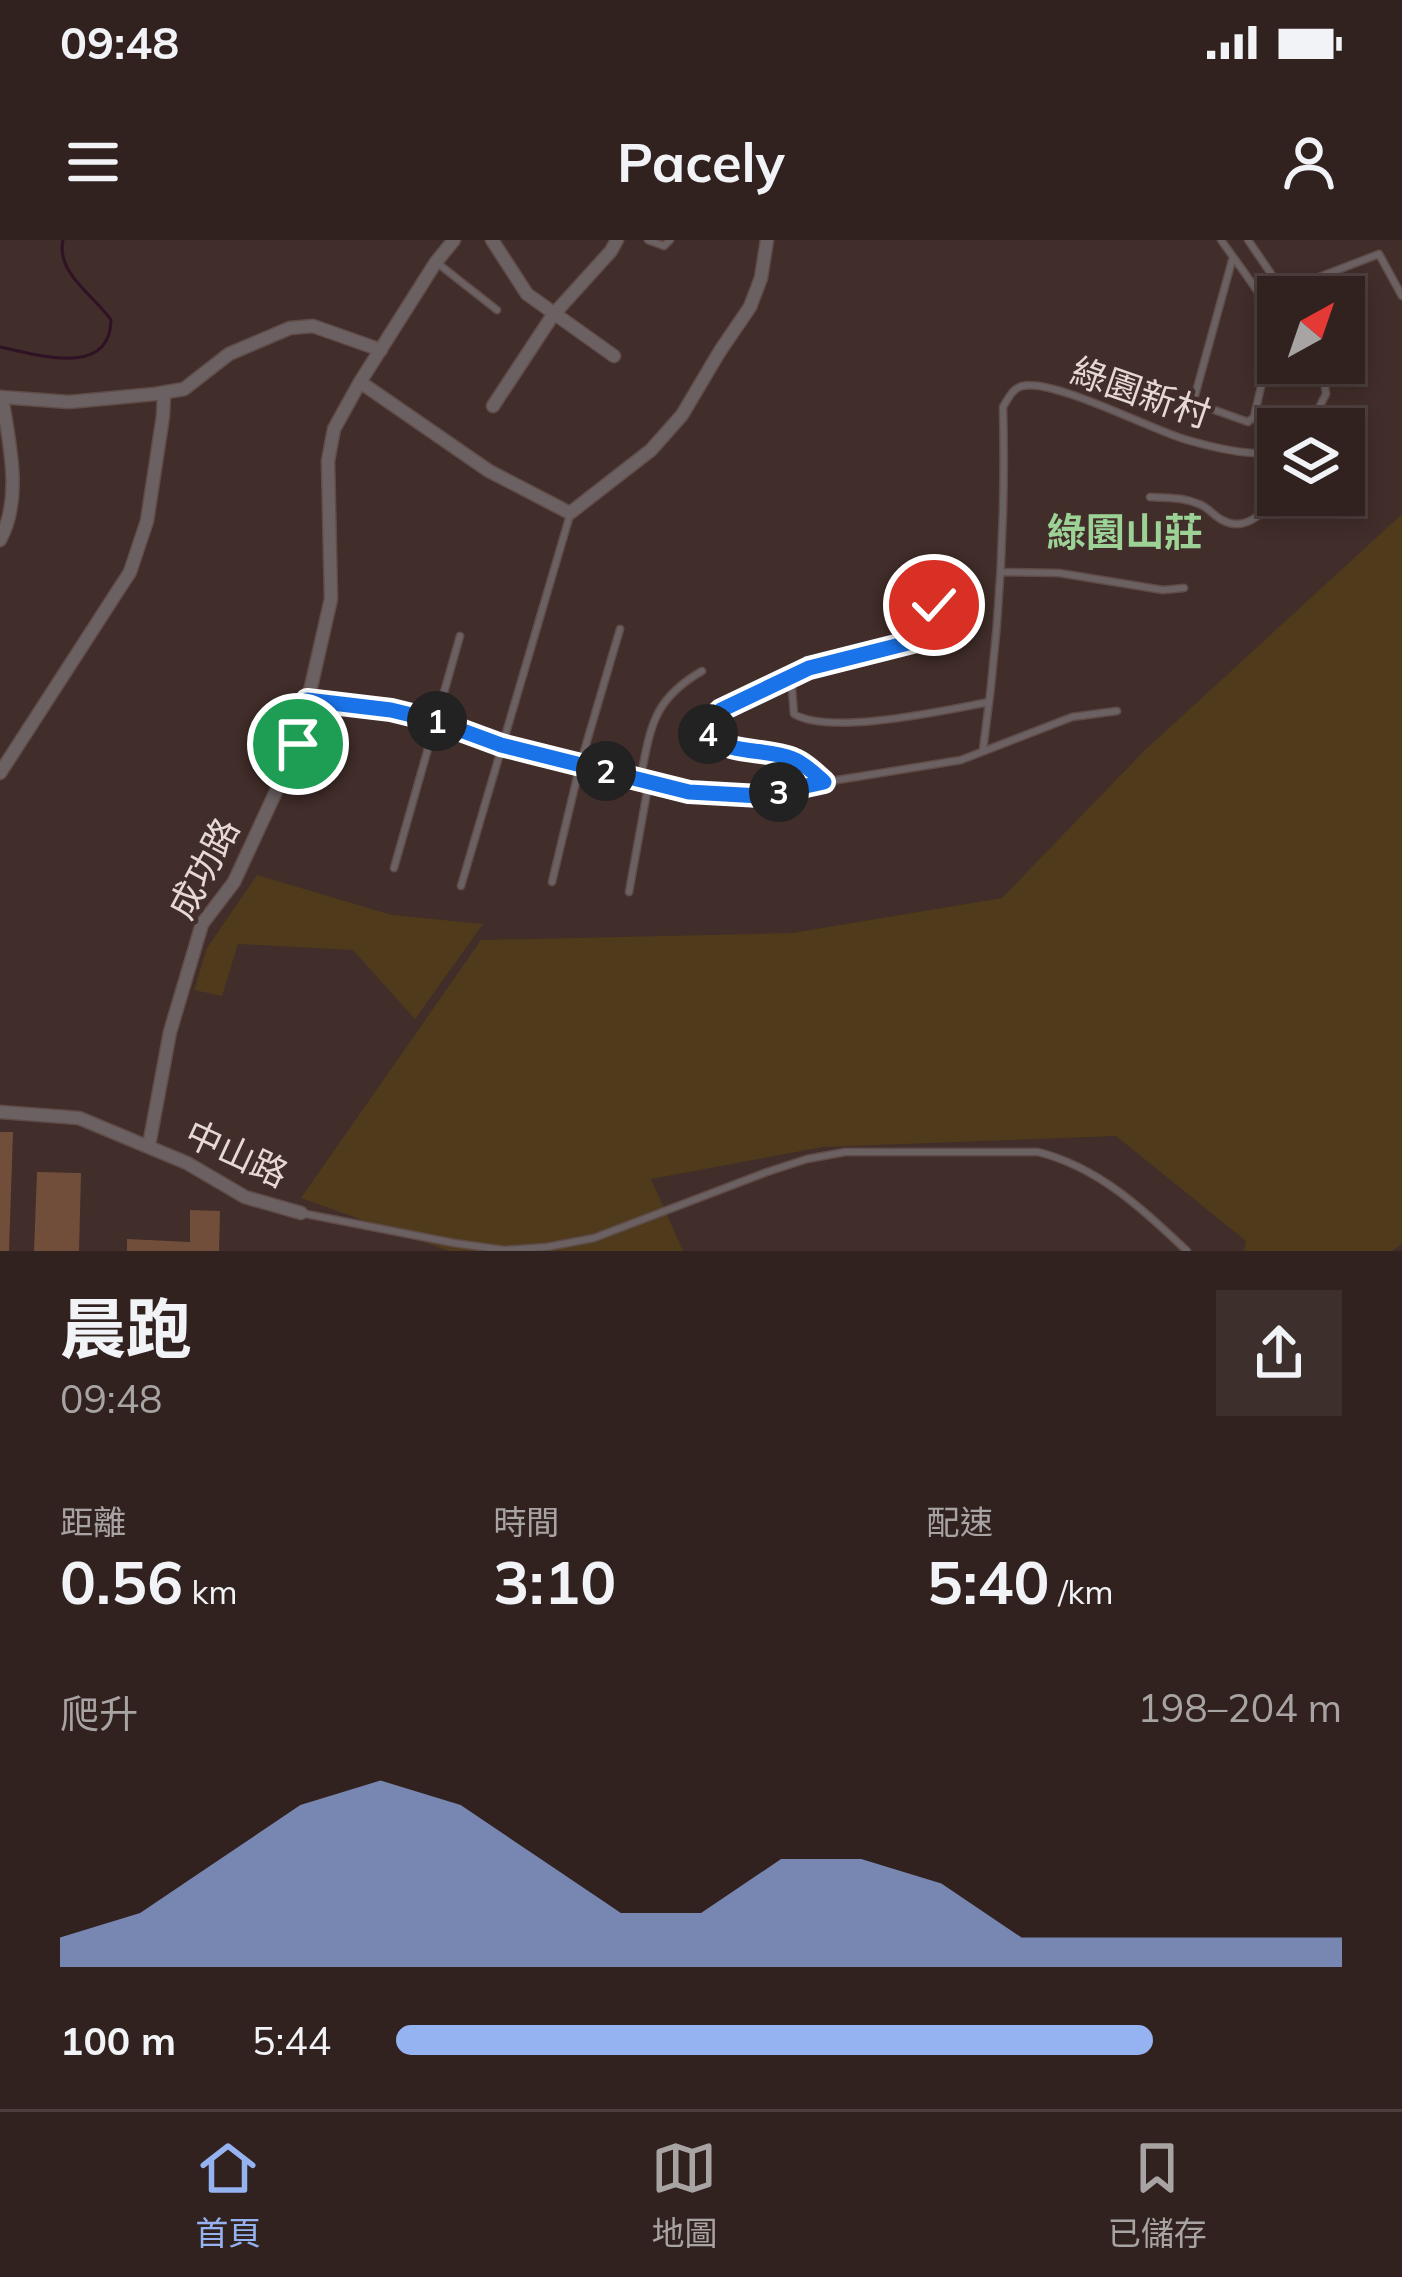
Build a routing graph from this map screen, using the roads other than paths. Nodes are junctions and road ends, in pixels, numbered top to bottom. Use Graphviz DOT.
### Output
graph roads {
  1 [pos="454,240"];
  2 [pos="492,240"];
  3 [pos="617,240"];
  4 [pos="648,240"];
  5 [pos="670,240"];
  6 [pos="767,240"];
  7 [pos="1221,240"];
  8 [pos="1248,240"];
  9 [pos="1233,257"];
  10 [pos="436,262"];
  11 [pos="1273,276"];
  12 [pos="1327,276"];
  13 [pos="1402,296"];
  14 [pos="497,310"];
  15 [pos="553,315"];
  16 [pos="381,350"];
  17 [pos="614,356"];
  18 [pos="360,382"];
  19 [pos="164,393"];
  20 [pos="1,397"];
  21 [pos="493,406"];
  22 [pos="1257,455"];
  23 [pos="1150,497"];
  24 [pos="570,513"];
  25 [pos="1259,516"];
  26 [pos="0,540"];
  27 [pos="1001,572"];
  28 [pos="1184,588"];
  29 [pos="934,605"];
  30 [pos="620,629"];
  31 [pos="460,636"];
  32 [pos="702,671"];
  33 [pos="791,676"];
  34 [pos="307,700"];
  35 [pos="989,701"];
  36 [pos="1117,711"];
  37 [pos="436,721"];
  38 [pos="501,745"];
  39 [pos="982,750"];
  40 [pos="580,765"];
  41 [pos="0,773"];
  42 [pos="644,780"];
  43 [pos="824,782"];
  44 [pos="394,868"];
  45 [pos="552,883"];
  46 [pos="461,886"];
  47 [pos="629,892"];
  48 [pos="0,1112"];
  49 [pos="149,1145"];
  50 [pos="301,1213"];
  51 [pos="1187,1251"];
  1 -- 10 [label="street, 成功路"];
  2 -- 15 [label="street"];
  3 -- 15 [label="street"];
  4 -- 5 [label="lane"];
  6 -- 24 [label="street"];
  7 -- 9 [label="lane, 綠園新村"];
  8 -- 11 [label="lane"];
  9 -- 9 [label="lane, 綠園新村"];
  10 -- 14 [label="lane"];
  10 -- 16 [label="street, 成功路"];
  12 -- 13 [label="lane"];
  15 -- 17 [label="street"];
  15 -- 21 [label="street"];
  16 -- 18 [label="street, 成功路"];
  16 -- 19 [label="street"];
  18 -- 24 [label="street"];
  18 -- 34 [label="street, 成功路"];
  19 -- 20 [label="street"];
  19 -- 41 [label="street"];
  20 -- 26 [label="street"];
  22 -- 27 [label="lane, 綠園新村"];
  23 -- 25 [label="lane"];
  24 -- 38 [label="lane"];
  27 -- 28 [label="lane"];
  27 -- 35 [label="lane, 綠園新村"];
  29 -- 33 [label="lane"];
  30 -- 40 [label="lane"];
  31 -- 37 [label="lane"];
  32 -- 42 [label="lane"];
  33 -- 35 [label="lane"];
  33 -- 43 [label="lane"];
  34 -- 37 [label="lane"];
  34 -- 49 [label="street, 成功路"];
  35 -- 39 [label="lane, 綠園新村"];
  36 -- 39 [label="lane"];
  37 -- 38 [label="lane"];
  37 -- 44 [label="lane"];
  38 -- 40 [label="lane"];
  38 -- 46 [label="lane"];
  39 -- 43 [label="lane"];
  40 -- 42 [label="lane"];
  40 -- 45 [label="lane"];
  42 -- 43 [label="lane"];
  42 -- 47 [label="lane"];
  48 -- 49 [label="street, 中山路"];
  49 -- 50 [label="street, 中山路"];
  50 -- 51 [label="lane"];
}
